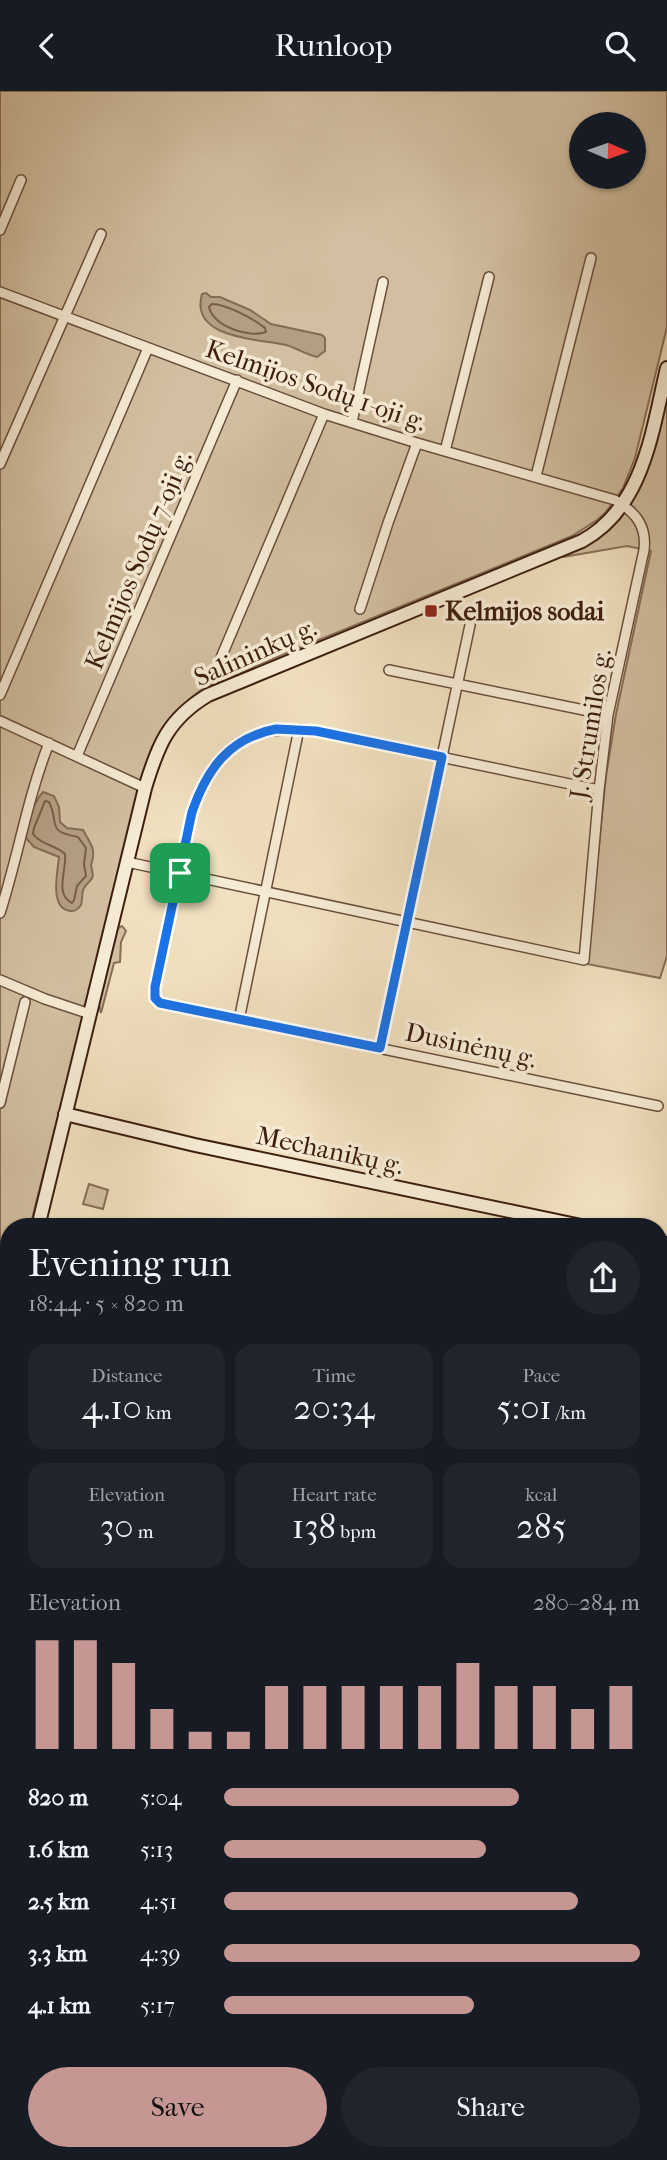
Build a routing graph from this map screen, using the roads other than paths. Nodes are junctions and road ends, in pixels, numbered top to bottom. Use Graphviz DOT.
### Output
graph roads {
  1 [pos="21,180"];
  2 [pos="0,230"];
  3 [pos="101,234"];
  4 [pos="591,258"];
  5 [pos="489,277"];
  6 [pos="383,282"];
  7 [pos="0,292"];
  8 [pos="65,318"];
  9 [pos="148,348"];
  10 [pos="667,368"];
  11 [pos="237,380"];
  12 [pos="324,414"];
  13 [pos="352,422"];
  14 [pos="417,443"];
  15 [pos="445,451"];
  16 [pos="0,464"];
  17 [pos="536,476"];
  18 [pos="623,505"];
  19 [pos="360,609"];
  20 [pos="470,625"];
  21 [pos="220,660"];
  22 [pos="389,670"];
  23 [pos="457,684"];
  24 [pos="0,695"];
  25 [pos="608,715"];
  26 [pos="0,721"];
  27 [pos="299,729"];
  28 [pos="49,743"];
  29 [pos="77,756"];
  30 [pos="442,757"];
  31 [pos="145,788"];
  32 [pos="599,790"];
  33 [pos="127,862"];
  34 [pos="180,873"];
  35 [pos="266,892"];
  36 [pos="0,913"];
  37 [pos="407,922"];
  38 [pos="0,979"];
  39 [pos="25,1002"];
  40 [pos="90,1014"];
  41 [pos="239,1020"];
  42 [pos="380,1048"];
  43 [pos="0,1103"];
  44 [pos="658,1106"];
  45 [pos="65,1114"];
  46 [pos="40,1218"];
  47 [pos="543,1218"];
  1 -- 2 [label="street"];
  3 -- 8 [label="street"];
  4 -- 17 [label="street"];
  5 -- 15 [label="street"];
  6 -- 13 [label="street"];
  7 -- 8 [label="street, Kelmijos Sodų 1-oji g."];
  8 -- 9 [label="street, Kelmijos Sodų 1-oji g."];
  8 -- 16 [label="street"];
  9 -- 11 [label="street, Kelmijos Sodų 1-oji g."];
  9 -- 24 [label="street"];
  10 -- 18 [label="main road, Salininkų g."];
  11 -- 12 [label="street, Kelmijos Sodų 1-oji g."];
  11 -- 29 [label="street, Kelmijos Sodų 7-oji g."];
  12 -- 13 [label="street, Kelmijos Sodų 1-oji g."];
  12 -- 21 [label="street"];
  13 -- 14 [label="street, Kelmijos Sodų 1-oji g."];
  14 -- 15 [label="street, Kelmijos Sodų 1-oji g."];
  14 -- 19 [label="street"];
  15 -- 17 [label="street, Kelmijos Sodų 1-oji g."];
  17 -- 18 [label="street, Kelmijos Sodų 1-oji g."];
  18 -- 25 [label="street, J. Strumilos g."];
  18 -- 31 [label="main road, Salininkų g."];
  20 -- 23 [label="street"];
  22 -- 23 [label="street"];
  23 -- 25 [label="street"];
  23 -- 30 [label="street"];
  25 -- 32 [label="street, J. Strumilos g."];
  26 -- 28 [label="street"];
  27 -- 30 [label="street, Dusinėnų g."];
  27 -- 34 [label="street, Dusinėnų g."];
  27 -- 35 [label="street"];
  28 -- 29 [label="street"];
  28 -- 36 [label="street"];
  29 -- 31 [label="street"];
  30 -- 32 [label="street, Dusinėnų g."];
  30 -- 37 [label="street"];
  31 -- 33 [label="main road, Salininkų g."];
  32 -- 37 [label="street, J. Strumilos g."];
  33 -- 34 [label="street"];
  33 -- 40 [label="main road, Salininkų g."];
  34 -- 35 [label="street"];
  34 -- 41 [label="street, Dusinėnų g."];
  35 -- 37 [label="street"];
  35 -- 41 [label="street"];
  37 -- 42 [label="street"];
  38 -- 40 [label="street"];
  39 -- 43 [label="street"];
  40 -- 45 [label="main road, Salininkų g."];
  41 -- 42 [label="street, Dusinėnų g."];
  42 -- 44 [label="street, Dusinėnų g."];
  45 -- 46 [label="main road, Salininkų g."];
  45 -- 47 [label="main road, Mechanikų g."];
}
